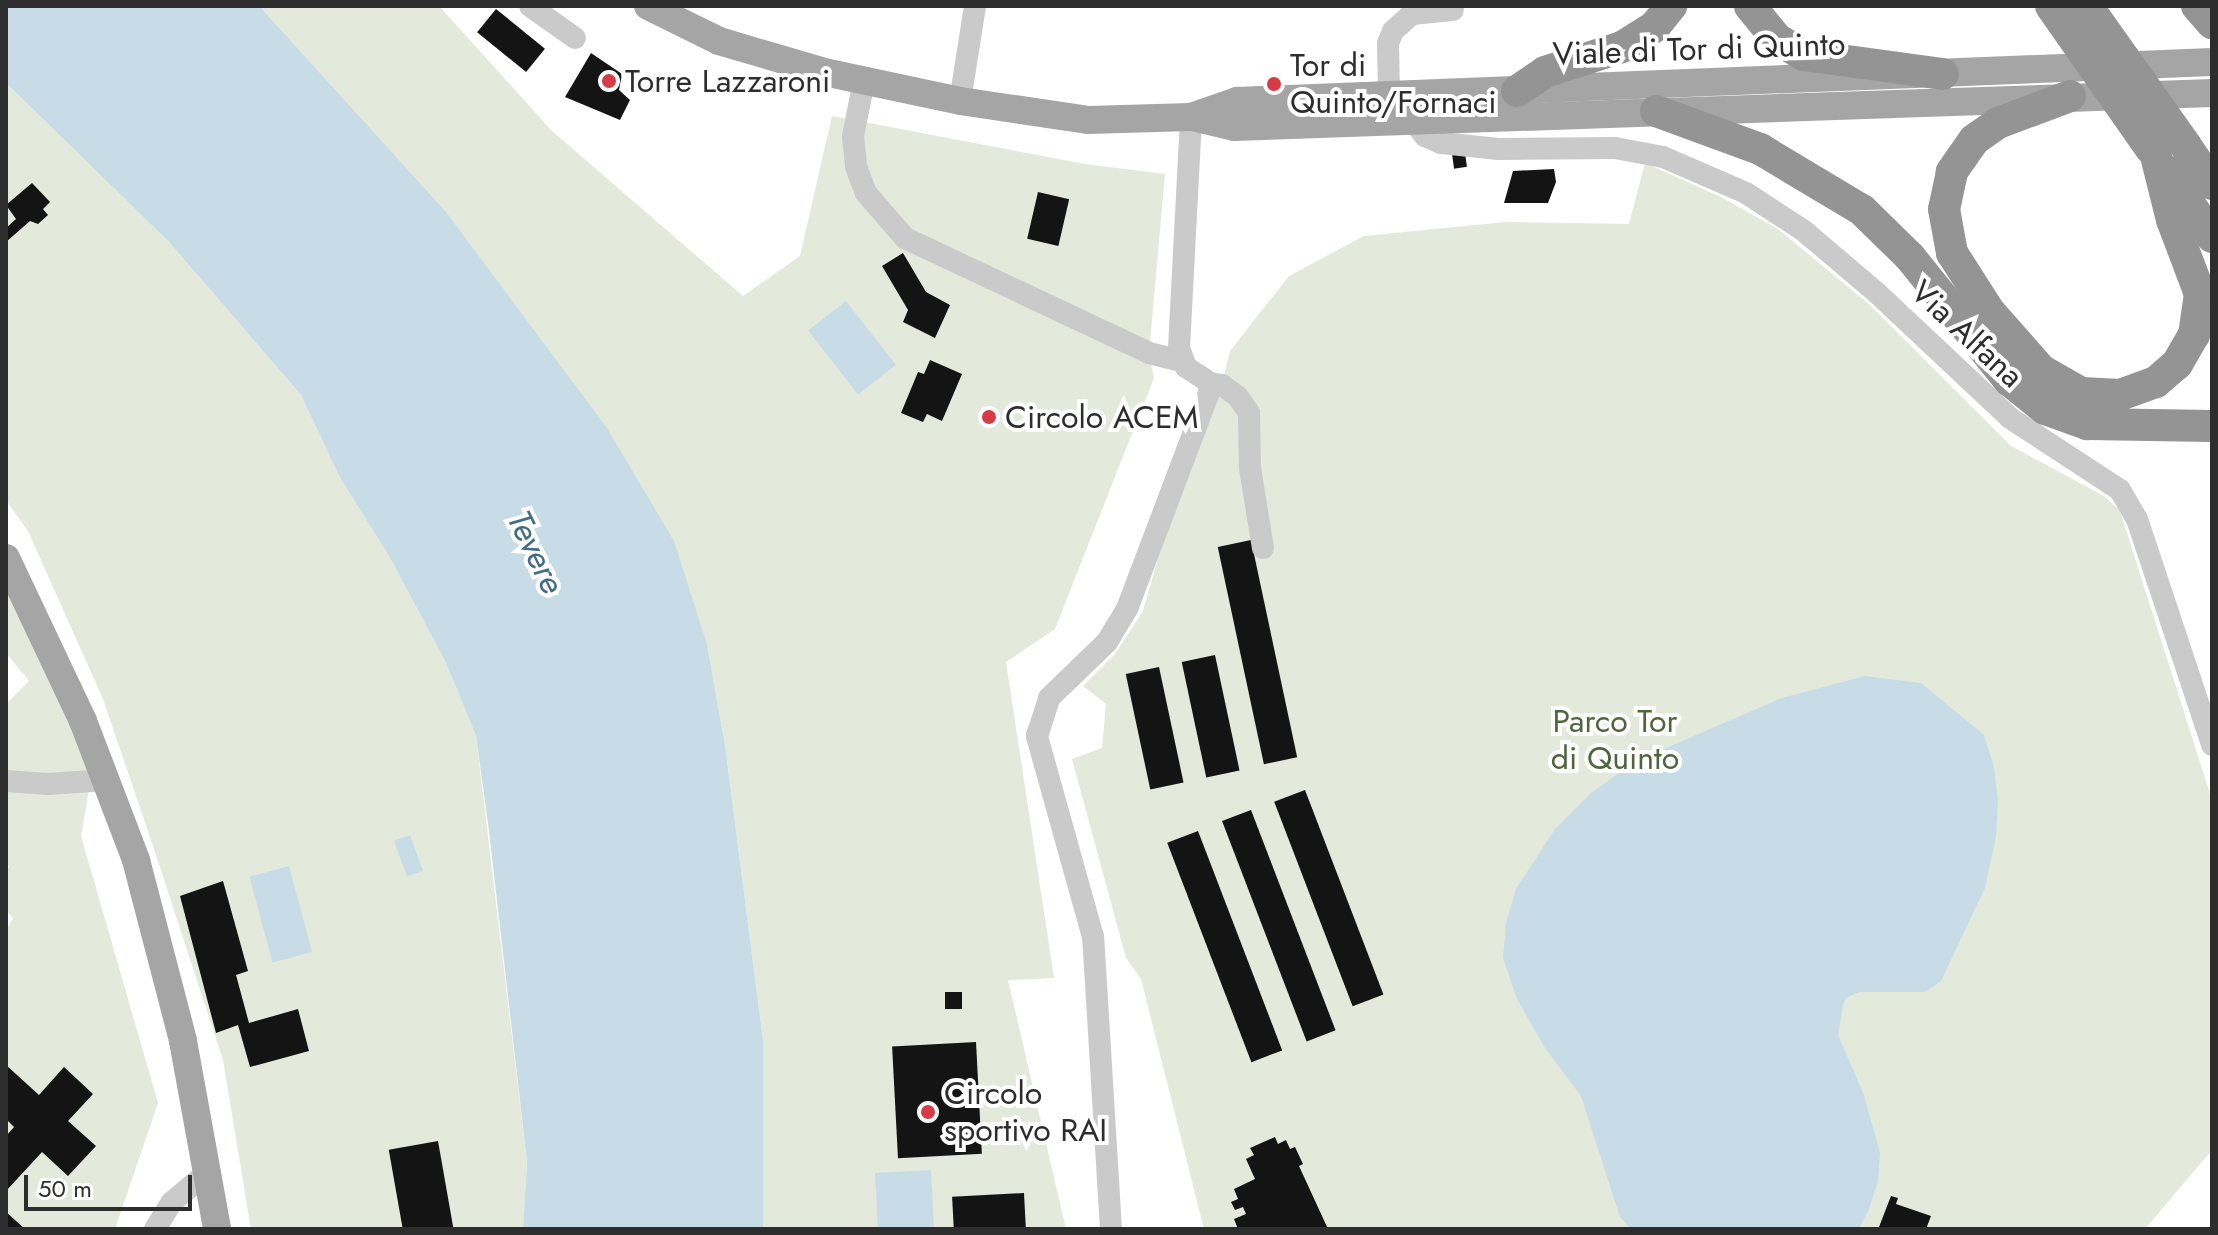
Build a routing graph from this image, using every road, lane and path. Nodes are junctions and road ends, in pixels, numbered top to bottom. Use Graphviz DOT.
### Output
graph roads {
  1 [pos="530,6"];
  2 [pos="648,6"];
  3 [pos="975,6"];
  4 [pos="1671,6"];
  5 [pos="1750,6"];
  6 [pos="2051,6"];
  7 [pos="2087,6"];
  8 [pos="2197,6"];
  9 [pos="1453,10"];
  10 [pos="2212,23"];
  11 [pos="575,38"];
  12 [pos="2212,62"];
  13 [pos="1943,74"];
  14 [pos="864,81"];
  15 [pos="1517,91"];
  16 [pos="2212,93"];
  17 [pos="1389,95"];
  18 [pos="2070,96"];
  19 [pos="960,101"];
  20 [pos="1656,111"];
  21 [pos="1191,117"];
  22 [pos="1491,118"];
  23 [pos="1414,122"];
  24 [pos="1520,149"];
  25 [pos="2154,153"];
  26 [pos="2212,184"];
  27 [pos="2212,237"];
  28 [pos="1181,361"];
  29 [pos="1212,384"];
  30 [pos="2212,426"];
  31 [pos="1263,548"];
  32 [pos="6,558"];
  33 [pos="2212,745"];
  34 [pos="107,780"];
  35 [pos="6,781"];
  36 [pos="208,1172"];
  37 [pos="155,1229"];
  38 [pos="217,1229"];
  39 [pos="1111,1229"];
  1 -- 11 [label="street"];
  2 -- 14 [label="main road, Viale di Tor di Quinto"];
  3 -- 19 [label="street"];
  4 -- 15 [label="highway"];
  5 -- 13 [label="highway"];
  6 -- 25 [label="highway, bridge"];
  7 -- 26 [label="highway, bridge"];
  8 -- 10 [label="highway"];
  9 -- 17 [label="street"];
  12 -- 13 [label="main road, Viale di Tor di Quinto"];
  13 -- 15 [label="main road, Viale di Tor di Quinto"];
  14 -- 19 [label="main road, Viale di Tor di Quinto"];
  14 -- 28 [label="street"];
  15 -- 17 [label="main road, Viale di Tor di Quinto"];
  16 -- 18 [label="main road, Viale di Tor di Quinto"];
  17 -- 21 [label="main road, Viale di Tor di Quinto"];
  18 -- 20 [label="main road, Viale di Tor di Quinto"];
  18 -- 25 [label="highway"];
  19 -- 21 [label="main road, Viale di Tor di Quinto"];
  20 -- 22 [label="main road, Viale di Tor di Quinto"];
  20 -- 30 [label="highway"];
  21 -- 23 [label="main road, Viale di Tor di Quinto"];
  21 -- 28 [label="street"];
  22 -- 23 [label="main road, Viale di Tor di Quinto"];
  22 -- 24 [label="street"];
  23 -- 24 [label="street, Via Alfana"];
  24 -- 33 [label="street, Via Alfana"];
  25 -- 27 [label="highway"];
  28 -- 29 [label="street"];
  29 -- 31 [label="street"];
  29 -- 39 [label="street"];
  32 -- 34 [label="main road"];
  34 -- 35 [label="street"];
  34 -- 36 [label="main road"];
  36 -- 37 [label="street"];
  36 -- 38 [label="main road"];
}
